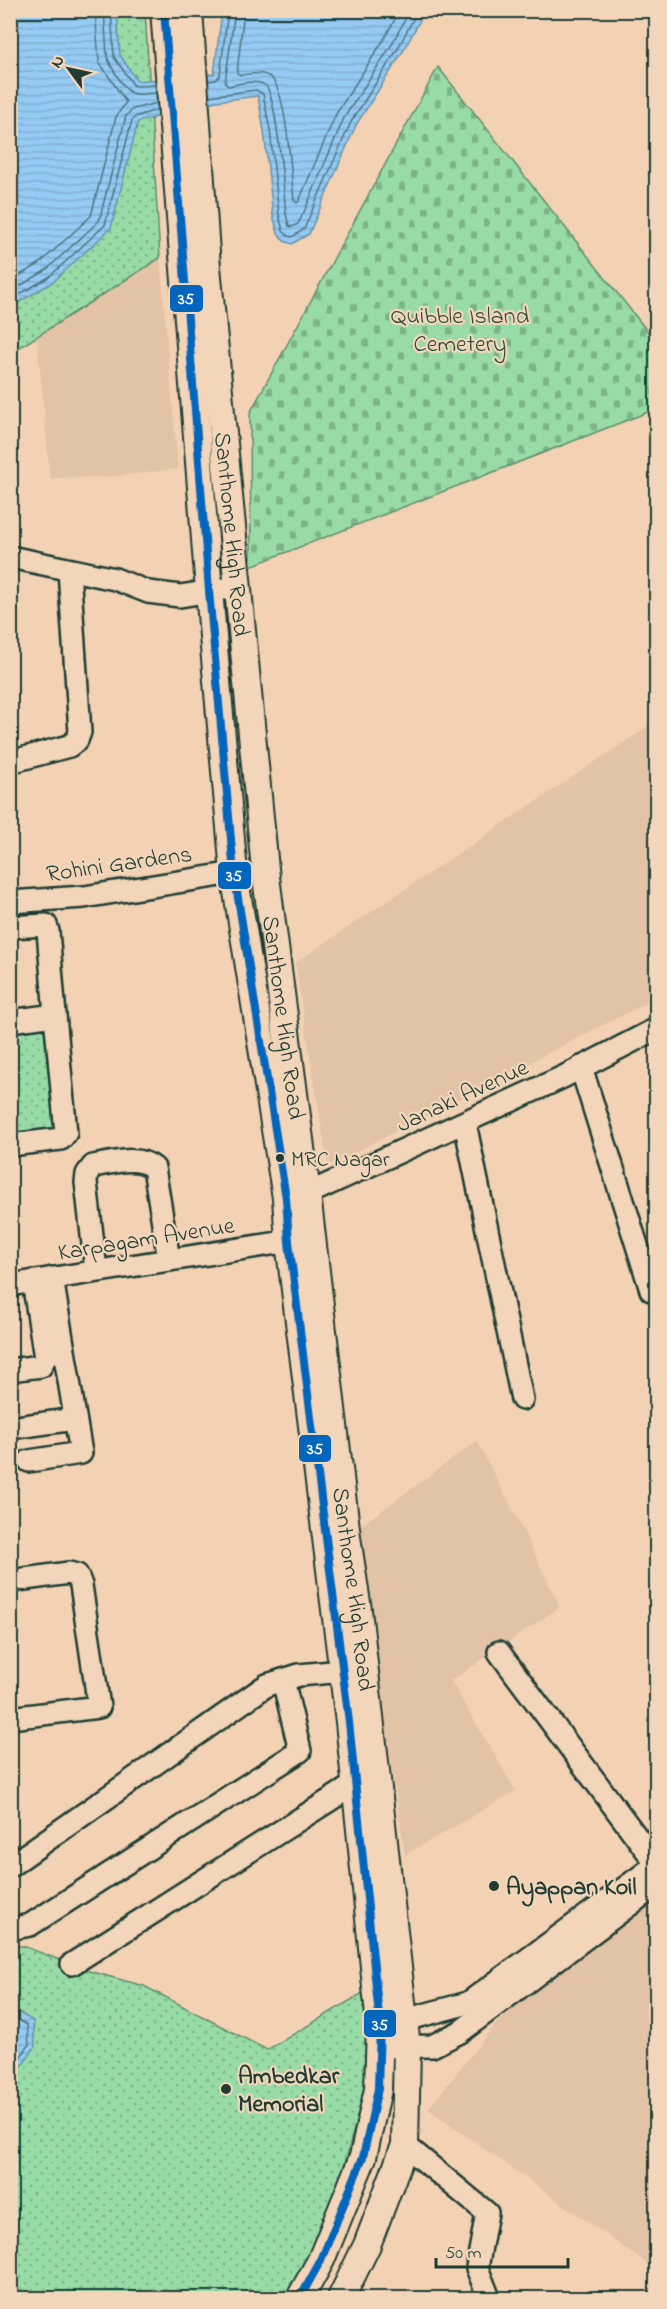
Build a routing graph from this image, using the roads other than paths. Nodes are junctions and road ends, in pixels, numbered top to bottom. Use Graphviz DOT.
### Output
graph roads {
  1 [pos="164,10"];
  2 [pos="189,10"];
  3 [pos="195,267"];
  4 [pos="11,558"];
  5 [pos="69,570"];
  6 [pos="236,587"];
  7 [pos="209,591"];
  8 [pos="10,762"];
  9 [pos="234,873"];
  10 [pos="10,903"];
  11 [pos="10,927"];
  12 [pos="55,1015"];
  13 [pos="10,1021"];
  14 [pos="657,1029"];
  15 [pos="581,1067"];
  16 [pos="465,1123"];
  17 [pos="10,1145"];
  18 [pos="297,1196"];
  19 [pos="301,1240"];
  20 [pos="168,1253"];
  21 [pos="95,1264"];
  22 [pos="42,1280"];
  23 [pos="10,1285"];
  24 [pos="651,1290"];
  25 [pos="10,1370"];
  26 [pos="68,1370"];
  27 [pos="10,1378"];
  28 [pos="522,1399"];
  29 [pos="75,1419"];
  30 [pos="10,1428"];
  31 [pos="29,1461"];
  32 [pos="10,1581"];
  33 [pos="499,1652"];
  34 [pos="343,1671"];
  35 [pos="282,1680"];
  36 [pos="10,1718"];
  37 [pos="355,1784"];
  38 [pos="657,1864"];
  39 [pos="10,1866"];
  40 [pos="657,1885"];
  41 [pos="10,1929"];
  42 [pos="72,1964"];
  43 [pos="405,2021"];
  44 [pos="380,2036"];
  45 [pos="407,2047"];
  46 [pos="405,2145"];
  47 [pos="300,2298"];
  48 [pos="341,2298"];
  49 [pos="489,2298"];
  1 -- 3 [label="main road, Santhome High Road"];
  2 -- 3 [label="main road, Santhome High Road"];
  3 -- 6 [label="main road, Santhome High Road"];
  3 -- 7 [label="main road, Santhome High Road"];
  4 -- 5 [label="street"];
  5 -- 7 [label="street"];
  5 -- 8 [label="street"];
  6 -- 7 [label="street"];
  6 -- 18 [label="main road, Santhome High Road"];
  7 -- 9 [label="main road, Santhome High Road"];
  9 -- 10 [label="street, Rohini Gardens"];
  9 -- 18 [label="main road, Santhome High Road"];
  11 -- 12 [label="street"];
  12 -- 13 [label="street"];
  12 -- 17 [label="street"];
  14 -- 15 [label="street, Janaki Avenue"];
  15 -- 16 [label="street, Janaki Avenue"];
  15 -- 24 [label="street"];
  16 -- 18 [label="street, Janaki Avenue"];
  16 -- 28 [label="street"];
  18 -- 19 [label="main road, Santhome High Road"];
  19 -- 20 [label="street, Karpagam Avenue"];
  19 -- 34 [label="main road, Santhome High Road"];
  19 -- 43 [label="main road, Santhome High Road"];
  20 -- 21 [label="street, Karpagam Avenue"];
  20 -- 21 [label="street"];
  21 -- 22 [label="street, Karpagam Avenue"];
  22 -- 23 [label="street, Karpagam Avenue"];
  22 -- 25 [label="street"];
  22 -- 26 [label="street"];
  26 -- 27 [label="street"];
  26 -- 29 [label="street"];
  29 -- 30 [label="street"];
  29 -- 31 [label="street"];
  32 -- 36 [label="street"];
  33 -- 38 [label="street"];
  34 -- 35 [label="street"];
  34 -- 37 [label="main road, Santhome High Road"];
  35 -- 39 [label="street"];
  35 -- 41 [label="street"];
  37 -- 42 [label="street"];
  37 -- 44 [label="main road, Santhome High Road"];
  38 -- 43 [label="street"];
  40 -- 45 [label="street"];
  43 -- 44 [label="street"];
  43 -- 45 [label="main road, Santhome High Road"];
  44 -- 45 [label="street"];
  44 -- 47 [label="main road, Santhome High Road"];
  45 -- 46 [label="main road, Santhome High Road"];
  46 -- 48 [label="main road, Santhome High Road"];
  46 -- 49 [label="street"];
}
